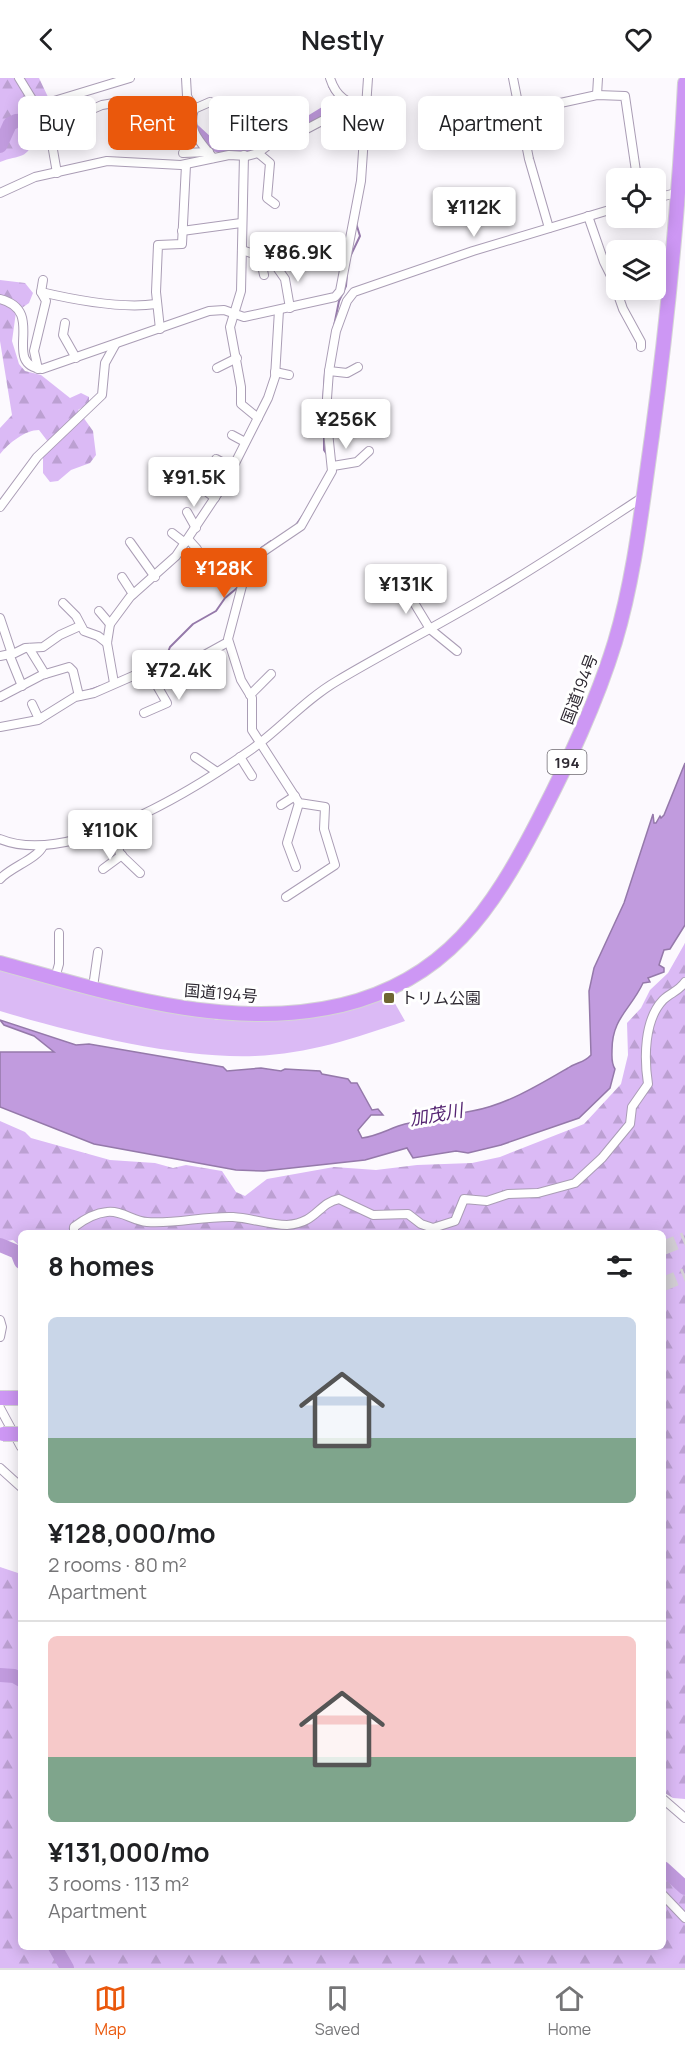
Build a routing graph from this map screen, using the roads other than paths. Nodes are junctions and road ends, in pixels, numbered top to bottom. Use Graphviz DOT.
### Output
graph roads {
  1 [pos="19,78"];
  2 [pos="130,78"];
  3 [pos="186,78"];
  4 [pos="330,78"];
  5 [pos="369,78"];
  6 [pos="513,78"];
  7 [pos="597,78"];
  8 [pos="685,83"];
  9 [pos="597,95"];
  10 [pos="29,96"];
  11 [pos="71,96"];
  12 [pos="187,96"];
  13 [pos="340,96"];
  14 [pos="368,96"];
  15 [pos="516,96"];
  16 [pos="564,102"];
  17 [pos="321,121"];
  18 [pos="197,139"];
  19 [pos="54,150"];
  20 [pos="363,150"];
  21 [pos="527,150"];
  22 [pos="183,153"];
  23 [pos="258,153"];
  24 [pos="211,155"];
  25 [pos="244,155"];
  26 [pos="186,165"];
  27 [pos="636,168"];
  28 [pos="57,173"];
  29 [pos="680,192"];
  30 [pos="0,193"];
  31 [pos="666,196"];
  32 [pos="275,204"];
  33 [pos="606,211"];
  34 [pos="588,216"];
  35 [pos="241,223"];
  36 [pos="549,228"];
  37 [pos="182,231"];
  38 [pos="242,250"];
  39 [pos="674,254"];
  40 [pos="606,266"];
  41 [pos="278,269"];
  42 [pos="666,271"];
  43 [pos="264,275"];
  44 [pos="43,280"];
  45 [pos="41,292"];
  46 [pos="345,294"];
  47 [pos="0,298"];
  48 [pos="620,300"];
  49 [pos="156,304"];
  50 [pos="290,308"];
  51 [pos="279,310"];
  52 [pos="233,313"];
  53 [pos="65,323"];
  54 [pos="160,329"];
  55 [pos="115,344"];
  56 [pos="640,346"];
  57 [pos="76,358"];
  58 [pos="237,358"];
  59 [pos="358,367"];
  60 [pos="217,368"];
  61 [pos="38,369"];
  62 [pos="329,371"];
  63 [pos="275,372"];
  64 [pos="289,375"];
  65 [pos="258,418"];
  66 [pos="232,435"];
  67 [pos="245,442"];
  68 [pos="369,452"];
  69 [pos="216,459"];
  70 [pos="333,466"];
  71 [pos="208,468"];
  72 [pos="232,468"];
  73 [pos="226,481"];
  74 [pos="202,488"];
  75 [pos="644,496"];
  76 [pos="215,498"];
  77 [pos="0,507"];
  78 [pos="187,512"];
  79 [pos="196,528"];
  80 [pos="172,533"];
  81 [pos="187,541"];
  82 [pos="130,542"];
  83 [pos="197,549"];
  84 [pos="402,569"];
  85 [pos="122,577"];
  86 [pos="155,578"];
  87 [pos="133,594"];
  88 [pos="63,603"];
  89 [pos="99,611"];
  90 [pos="0,618"];
  91 [pos="110,624"];
  92 [pos="80,626"];
  93 [pos="430,629"];
  94 [pos="228,642"];
  95 [pos="107,644"];
  96 [pos="29,648"];
  97 [pos="457,651"];
  98 [pos="7,655"];
  99 [pos="80,664"];
  100 [pos="148,669"];
  101 [pos="73,671"];
  102 [pos="45,674"];
  103 [pos="271,674"];
  104 [pos="114,683"];
  105 [pos="22,686"];
  106 [pos="250,695"];
  107 [pos="79,696"];
  108 [pos="0,697"];
  109 [pos="32,704"];
  110 [pos="144,713"];
  111 [pos="39,719"];
  112 [pos="0,727"];
  113 [pos="259,743"];
  114 [pos="195,757"];
  115 [pos="240,757"];
  116 [pos="217,772"];
  117 [pos="252,776"];
  118 [pos="297,800"];
  119 [pos="281,805"];
  120 [pos="105,829"];
  121 [pos="0,839"];
  122 [pos="43,846"];
  123 [pos="122,855"];
  124 [pos="297,867"];
  125 [pos="103,869"];
  126 [pos="141,873"];
  127 [pos="0,879"];
  128 [pos="286,897"];
  129 [pos="59,933"];
  130 [pos="98,952"];
  131 [pos="0,963"];
  132 [pos="55,978"];
  133 [pos="685,982"];
  134 [pos="93,987"];
  135 [pos="74,1230"];
  136 [pos="0,1320"];
  137 [pos="0,1337"];
  138 [pos="0,1398"];
  139 [pos="18,1398"];
  140 [pos="0,1408"];
  141 [pos="1,1434"];
  142 [pos="18,1434"];
  143 [pos="18,1441"];
  144 [pos="0,1468"];
  145 [pos="18,1484"];
  146 [pos="666,1802"];
  147 [pos="685,1818"];
  148 [pos="666,1898"];
  149 [pos="685,1918"];
  1 -- 10 [label="street"];
  2 -- 11 [label="street"];
  3 -- 12 [label="street"];
  4 -- 13 [label="street"];
  5 -- 14 [label="street"];
  6 -- 15 [label="street"];
  7 -- 9 [label="street"];
  8 -- 29 [label="highway, 国道194号 / 194"];
  9 -- 16 [label="street"];
  9 -- 27 [label="street"];
  17 -- 23 [label="street"];
  18 -- 24 [label="street"];
  19 -- 28 [label="street"];
  20 -- 46 [label="street"];
  21 -- 36 [label="street"];
  22 -- 24 [label="street"];
  23 -- 25 [label="street"];
  23 -- 32 [label="street"];
  24 -- 25 [label="street"];
  24 -- 26 [label="street"];
  25 -- 35 [label="street"];
  26 -- 28 [label="street"];
  26 -- 37 [label="street"];
  28 -- 30 [label="street"];
  29 -- 31 [label="street"];
  29 -- 39 [label="highway, 国道194号 / 194"];
  33 -- 34 [label="street"];
  34 -- 36 [label="street"];
  34 -- 40 [label="street"];
  35 -- 37 [label="street"];
  35 -- 38 [label="street"];
  36 -- 46 [label="street"];
  37 -- 49 [label="street"];
  38 -- 43 [label="street"];
  38 -- 52 [label="street"];
  39 -- 42 [label="street"];
  39 -- 75 [label="highway, 国道194号 / 194"];
  41 -- 50 [label="street"];
  44 -- 45 [label="street"];
  45 -- 49 [label="street"];
  45 -- 61 [label="street"];
  46 -- 50 [label="street"];
  46 -- 62 [label="street"];
  47 -- 61 [label="street"];
  48 -- 56 [label="street"];
  49 -- 54 [label="street"];
  50 -- 51 [label="street"];
  51 -- 52 [label="street"];
  51 -- 63 [label="street"];
  52 -- 54 [label="street"];
  52 -- 58 [label="street"];
  53 -- 57 [label="street"];
  54 -- 55 [label="street"];
  55 -- 57 [label="street"];
  55 -- 77 [label="street"];
  57 -- 61 [label="street"];
  58 -- 60 [label="street"];
  58 -- 65 [label="street"];
  59 -- 62 [label="street"];
  62 -- 70 [label="street"];
  63 -- 64 [label="street"];
  63 -- 65 [label="street"];
  65 -- 67 [label="street"];
  66 -- 67 [label="street"];
  67 -- 72 [label="street"];
  68 -- 70 [label="street"];
  69 -- 72 [label="street"];
  70 -- 94 [label="street"];
  71 -- 73 [label="street"];
  72 -- 73 [label="street"];
  73 -- 76 [label="street"];
  74 -- 76 [label="street"];
  75 -- 93 [label="street"];
  75 -- 134 [label="highway, 国道194号 / 194"];
  76 -- 79 [label="street"];
  78 -- 79 [label="street"];
  79 -- 81 [label="street"];
  80 -- 81 [label="street"];
  81 -- 83 [label="street"];
  81 -- 86 [label="street"];
  82 -- 86 [label="street"];
  84 -- 93 [label="street"];
  85 -- 87 [label="street"];
  86 -- 87 [label="street"];
  87 -- 91 [label="street"];
  88 -- 92 [label="street"];
  89 -- 91 [label="street"];
  90 -- 98 [label="street"];
  91 -- 95 [label="street"];
  92 -- 95 [label="street"];
  92 -- 96 [label="street"];
  93 -- 97 [label="street"];
  93 -- 113 [label="street"];
  94 -- 100 [label="street"];
  94 -- 106 [label="street"];
  95 -- 104 [label="street"];
  96 -- 98 [label="street"];
  96 -- 102 [label="street"];
  98 -- 105 [label="street"];
  99 -- 101 [label="street"];
  100 -- 104 [label="street"];
  100 -- 110 [label="street"];
  101 -- 102 [label="street"];
  101 -- 107 [label="street"];
  102 -- 105 [label="street"];
  103 -- 106 [label="street"];
  104 -- 107 [label="street"];
  105 -- 108 [label="street"];
  106 -- 113 [label="street"];
  107 -- 111 [label="street"];
  109 -- 111 [label="street"];
  111 -- 112 [label="street"];
  113 -- 115 [label="street"];
  113 -- 118 [label="street"];
  114 -- 116 [label="street"];
  115 -- 116 [label="street"];
  115 -- 117 [label="street"];
  116 -- 120 [label="street"];
  118 -- 119 [label="street"];
  118 -- 124 [label="street"];
  118 -- 128 [label="street"];
  120 -- 122 [label="street"];
  120 -- 123 [label="street"];
  121 -- 122 [label="street"];
  122 -- 127 [label="street"];
  123 -- 125 [label="street"];
  123 -- 126 [label="street"];
  129 -- 132 [label="street"];
  130 -- 134 [label="street"];
  131 -- 132 [label="highway, 国道194号 / 194"];
  132 -- 134 [label="highway, 国道194号 / 194"];
  133 -- 135 [label="street"];
  136 -- 137 [label="street"];
  138 -- 139 [label="highway"];
  140 -- 143 [label="street"];
  141 -- 142 [label="highway, bridge"];
  144 -- 145 [label="street"];
  146 -- 147 [label="street"];
  148 -- 149 [label="street"];
}
